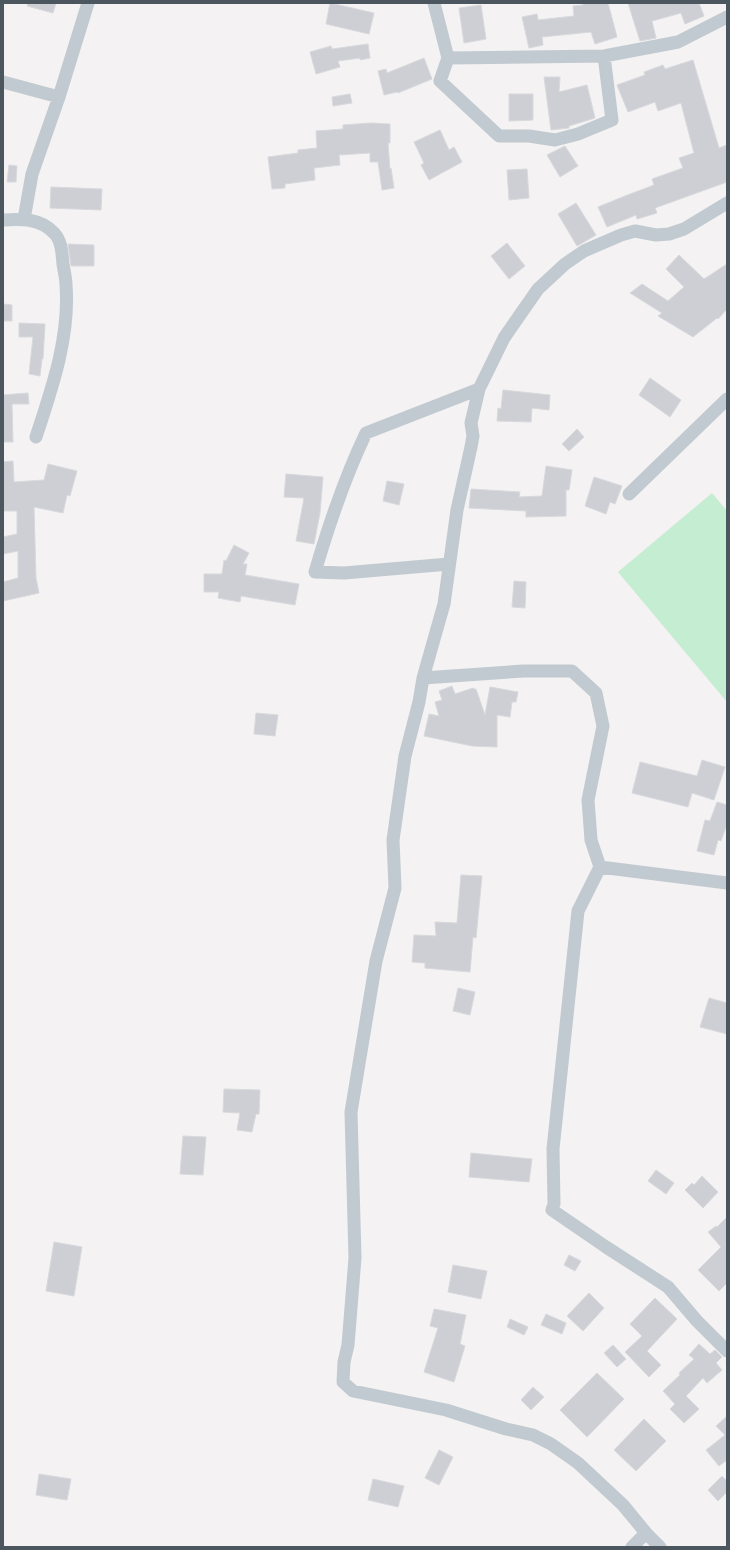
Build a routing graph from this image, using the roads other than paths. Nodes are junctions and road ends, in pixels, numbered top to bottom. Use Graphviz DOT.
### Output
graph roads {
  1 [pos="88,3"];
  2 [pos="434,3"];
  3 [pos="727,17"];
  4 [pos="604,56"];
  5 [pos="448,58"];
  6 [pos="3,82"];
  7 [pos="59,97"];
  8 [pos="727,203"];
  9 [pos="24,219"];
  10 [pos="3,220"];
  11 [pos="479,389"];
  12 [pos="727,399"];
  13 [pos="36,436"];
  14 [pos="629,494"];
  15 [pos="449,564"];
  16 [pos="423,678"];
  17 [pos="600,867"];
  18 [pos="727,883"];
  19 [pos="727,1351"];
  20 [pos="646,1533"];
  21 [pos="632,1547"];
  22 [pos="660,1547"];
  1 -- 7 [label="street"];
  2 -- 5 [label="street"];
  3 -- 4 [label="street"];
  4 -- 5 [label="street"];
  4 -- 5 [label="street"];
  6 -- 7 [label="street"];
  7 -- 9 [label="street"];
  8 -- 11 [label="street"];
  9 -- 10 [label="street"];
  9 -- 13 [label="street"];
  11 -- 15 [label="street"];
  11 -- 15 [label="street"];
  12 -- 14 [label="street"];
  15 -- 16 [label="street"];
  16 -- 17 [label="street"];
  16 -- 20 [label="street"];
  17 -- 18 [label="street"];
  17 -- 19 [label="street"];
  20 -- 21 [label="street"];
  20 -- 22 [label="street"];
}
